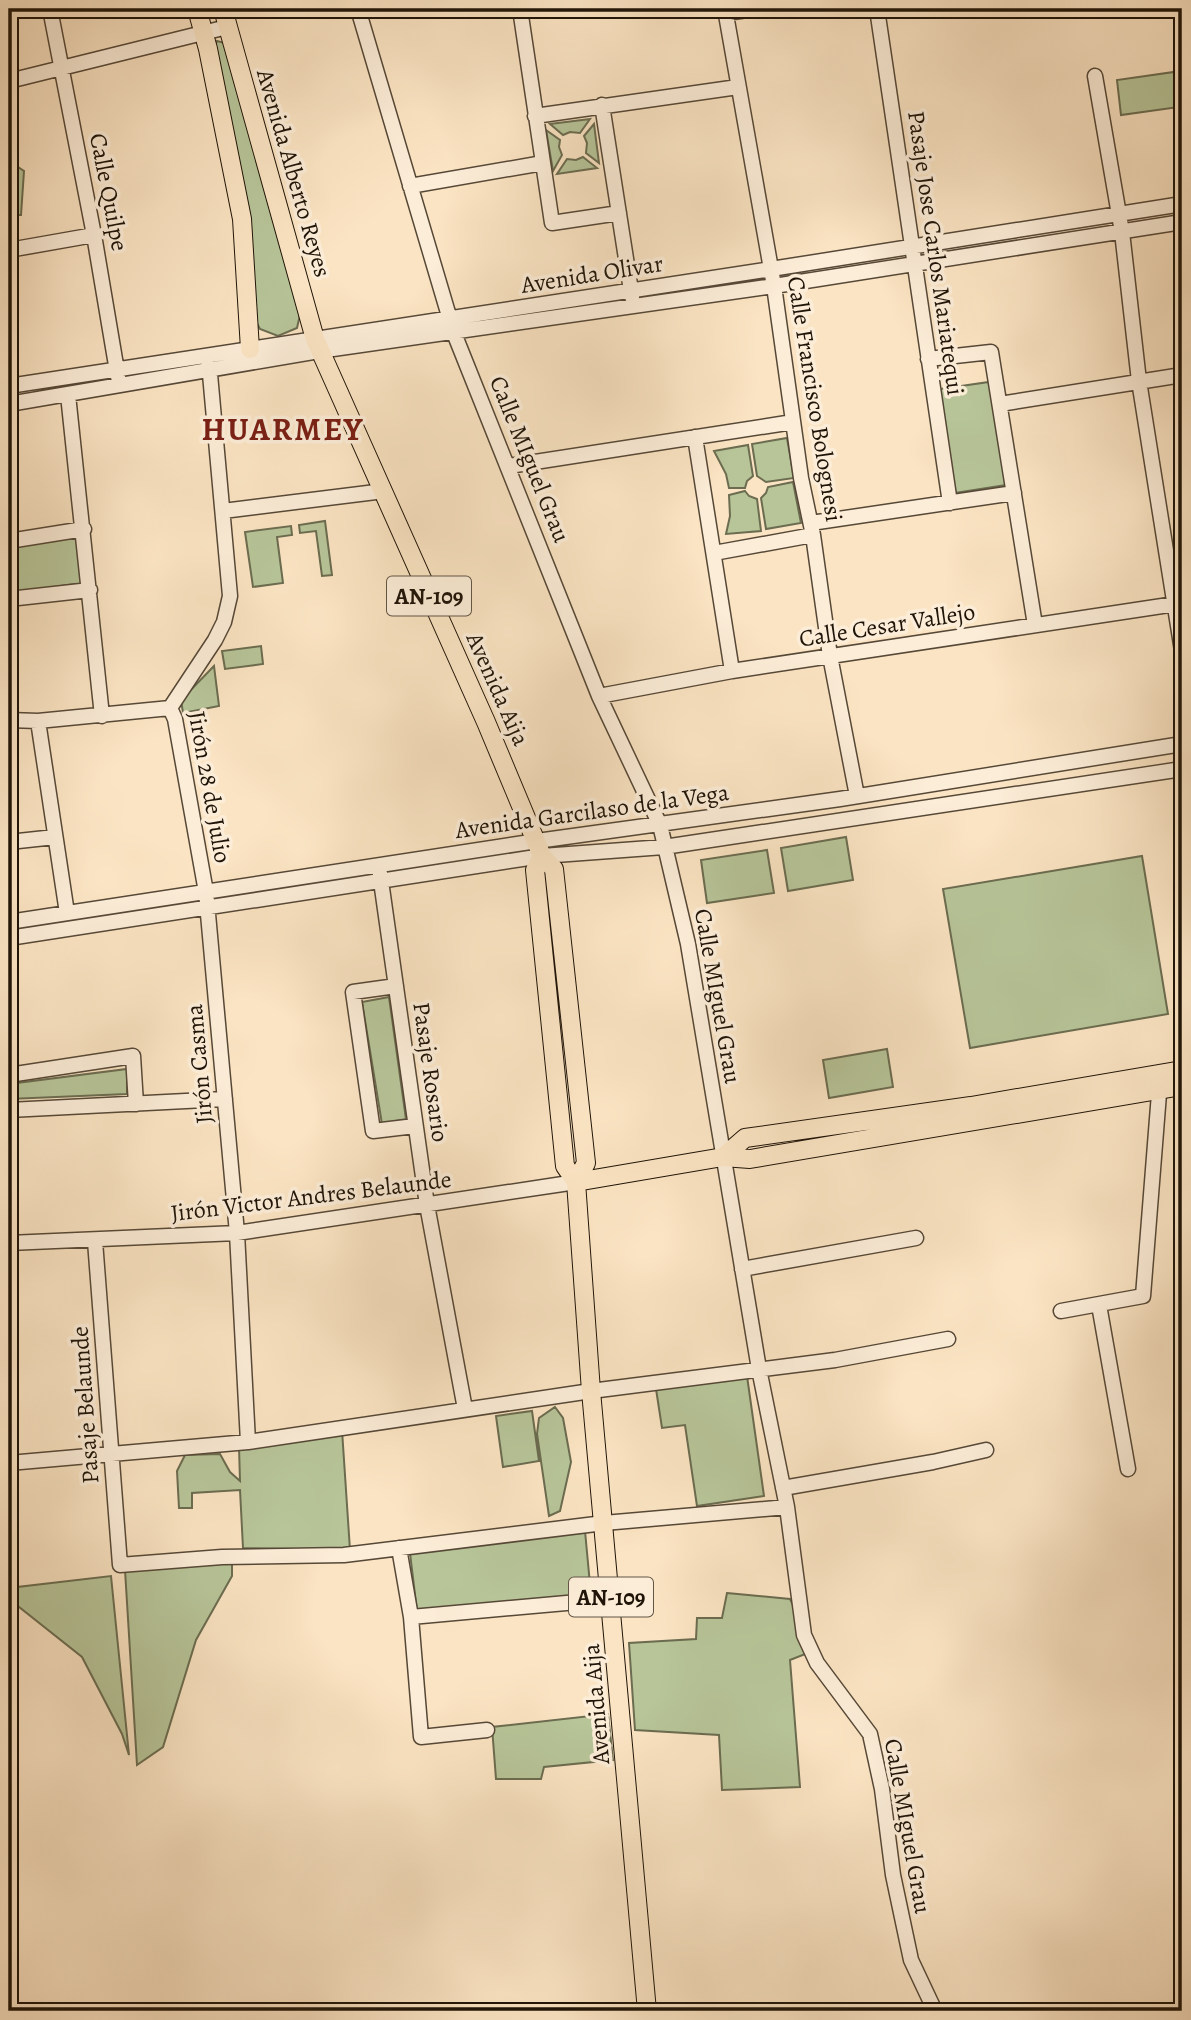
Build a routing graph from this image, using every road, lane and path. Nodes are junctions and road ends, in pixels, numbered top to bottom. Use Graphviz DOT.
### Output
graph roads {
  1 [pos="50,9"];
  2 [pos="197,9"];
  3 [pos="222,9"];
  4 [pos="358,9"];
  5 [pos="520,9"];
  6 [pos="754,9"];
  7 [pos="877,9"];
  8 [pos="725,11"];
  9 [pos="227,27"];
  10 [pos="204,33"];
  11 [pos="62,70"];
  12 [pos="1096,76"];
  13 [pos="9,81"];
  14 [pos="738,87"];
  15 [pos="602,105"];
  16 [pos="535,116"];
  17 [pos="542,163"];
  18 [pos="411,186"];
  19 [pos="1182,204"];
  20 [pos="619,213"];
  21 [pos="1119,214"];
  22 [pos="1182,222"];
  23 [pos="1122,232"];
  24 [pos="94,235"];
  25 [pos="911,247"];
  26 [pos="9,250"];
  27 [pos="914,264"];
  28 [pos="771,270"];
  29 [pos="774,286"];
  30 [pos="631,291"];
  31 [pos="633,307"];
  32 [pos="452,326"];
  33 [pos="317,345"];
  34 [pos="250,349"];
  35 [pos="928,359"];
  36 [pos="209,363"];
  37 [pos="117,369"];
  38 [pos="1182,375"];
  39 [pos="1139,381"];
  40 [pos="119,385"];
  41 [pos="9,386"];
  42 [pos="68,395"];
  43 [pos="9,404"];
  44 [pos="1000,404"];
  45 [pos="793,422"];
  46 [pos="695,437"];
  47 [pos="509,466"];
  48 [pos="384,491"];
  49 [pos="1014,493"];
  50 [pos="950,503"];
  51 [pos="223,511"];
  52 [pos="84,529"];
  53 [pos="812,529"];
  54 [pos="9,541"];
  55 [pos="714,553"];
  56 [pos="90,590"];
  57 [pos="9,599"];
  58 [pos="1179,603"];
  59 [pos="1035,625"];
  60 [pos="1182,651"];
  61 [pos="830,656"];
  62 [pos="732,671"];
  63 [pos="599,695"];
  64 [pos="170,708"];
  65 [pos="102,716"];
  66 [pos="9,720"];
  67 [pos="38,722"];
  68 [pos="1182,744"];
  69 [pos="1182,769"];
  70 [pos="857,796"];
  71 [pos="660,825"];
  72 [pos="55,837"];
  73 [pos="9,842"];
  74 [pos="664,847"];
  75 [pos="540,849"];
  76 [pos="379,865"];
  77 [pos="382,881"];
  78 [pos="206,892"];
  79 [pos="207,908"];
  80 [pos="67,913"];
  81 [pos="9,922"];
  82 [pos="9,938"];
  83 [pos="396,986"];
  84 [pos="1182,1070"];
  85 [pos="9,1075"];
  86 [pos="1161,1081"];
  87 [pos="1182,1086"];
  88 [pos="225,1100"];
  89 [pos="136,1104"];
  90 [pos="9,1110"];
  91 [pos="415,1126"];
  92 [pos="723,1157"];
  93 [pos="576,1182"];
  94 [pos="427,1205"];
  95 [pos="237,1233"];
  96 [pos="916,1238"];
  97 [pos="95,1241"];
  98 [pos="9,1243"];
  99 [pos="742,1269"];
  100 [pos="1099,1305"];
  101 [pos="1061,1311"];
  102 [pos="947,1339"];
  103 [pos="759,1369"];
  104 [pos="591,1391"];
  105 [pos="465,1409"];
  106 [pos="248,1441"];
  107 [pos="986,1450"];
  108 [pos="112,1452"];
  109 [pos="9,1463"];
  110 [pos="1128,1469"];
  111 [pos="783,1488"];
  112 [pos="787,1507"];
  113 [pos="604,1523"];
  114 [pos="399,1548"];
  115 [pos="611,1599"];
  116 [pos="411,1617"];
  117 [pos="487,1730"];
  118 [pos="647,2011"];
  119 [pos="935,2011"];
  1 -- 11 [label="street, Calle Quilpe"];
  2 -- 10 [label="main road, Avenida Alberto Reyes"];
  3 -- 9 [label="main road, Avenida Alberto Reyes / AN-109"];
  4 -- 18 [label="street, Calle MIguel Grau"];
  5 -- 16 [label="street"];
  6 -- 8 [label="street"];
  7 -- 25 [label="street, Pasaje Jose Carlos Mariatequi"];
  8 -- 14 [label="street, Calle Francisco Bolognesi"];
  9 -- 10 [label="street"];
  9 -- 33 [label="main road, Avenida Alberto Reyes / AN-109"];
  10 -- 11 [label="street"];
  10 -- 34 [label="main road, Avenida Alberto Reyes"];
  11 -- 13 [label="street"];
  11 -- 24 [label="street, Calle Quilpe"];
  12 -- 21 [label="street"];
  14 -- 15 [label="street"];
  14 -- 28 [label="street, Calle Francisco Bolognesi"];
  15 -- 16 [label="street"];
  15 -- 20 [label="street"];
  16 -- 17 [label="street"];
  17 -- 18 [label="street"];
  17 -- 20 [label="street"];
  18 -- 32 [label="street, Calle MIguel Grau"];
  19 -- 21 [label="street, Avenida Olivar"];
  20 -- 30 [label="street"];
  21 -- 23 [label="street"];
  21 -- 25 [label="street, Avenida Olivar"];
  22 -- 23 [label="street, Avenida Olivar"];
  23 -- 27 [label="street, Avenida Olivar"];
  23 -- 39 [label="street"];
  24 -- 26 [label="street"];
  24 -- 37 [label="street, Calle Quilpe"];
  25 -- 27 [label="street, Pasaje Jose Carlos Mariatequi"];
  25 -- 28 [label="street, Avenida Olivar"];
  27 -- 29 [label="street, Avenida Olivar"];
  27 -- 35 [label="street, Pasaje Jose Carlos Mariatequi"];
  28 -- 29 [label="street, Calle Francisco Bolognesi"];
  28 -- 30 [label="street, Avenida Olivar"];
  29 -- 31 [label="street, Avenida Olivar"];
  29 -- 45 [label="street, Calle Francisco Bolognesi"];
  30 -- 31 [label="street"];
  30 -- 32 [label="street, Avenida Olivar"];
  31 -- 32 [label="street, Avenida Olivar"];
  32 -- 33 [label="street, Avenida Olivar"];
  32 -- 47 [label="street, Calle MIguel Grau"];
  33 -- 34 [label="street, Avenida Olivar"];
  33 -- 36 [label="street, Avenida Olivar"];
  33 -- 48 [label="main road, Avenida Aija / AN-109"];
  34 -- 36 [label="street, Avenida Olivar"];
  35 -- 44 [label="street, Pasaje Jose Carlos Mariatequi"];
  35 -- 50 [label="street, Pasaje Jose Carlos Mariatequi"];
  36 -- 37 [label="street, Avenida Olivar"];
  36 -- 40 [label="street, Avenida Olivar"];
  36 -- 51 [label="street, Jirón 28 de Julio"];
  37 -- 40 [label="street, Calle Quilpe"];
  37 -- 41 [label="street, Avenida Olivar"];
  38 -- 39 [label="street"];
  39 -- 44 [label="street"];
  39 -- 58 [label="street"];
  40 -- 42 [label="street, Avenida Olivar"];
  42 -- 43 [label="street, Avenida Olivar"];
  42 -- 52 [label="street"];
  44 -- 49 [label="street, Pasaje Jose Carlos Mariatequi"];
  45 -- 46 [label="street"];
  45 -- 53 [label="street, Calle Francisco Bolognesi"];
  46 -- 47 [label="street"];
  46 -- 55 [label="street"];
  47 -- 63 [label="street, Calle MIguel Grau"];
  48 -- 51 [label="street"];
  48 -- 75 [label="main road, Avenida Aija / AN-109"];
  49 -- 50 [label="street"];
  49 -- 59 [label="street, Pasaje Jose Carlos Mariatequi"];
  50 -- 53 [label="street"];
  51 -- 64 [label="street, Jirón 28 de Julio"];
  52 -- 54 [label="street"];
  52 -- 56 [label="street"];
  53 -- 55 [label="street"];
  53 -- 61 [label="street, Calle Francisco Bolognesi"];
  55 -- 62 [label="street"];
  56 -- 57 [label="street"];
  56 -- 65 [label="street"];
  58 -- 59 [label="street, Calle Cesar Vallejo"];
  58 -- 60 [label="street"];
  59 -- 61 [label="street, Calle Cesar Vallejo"];
  61 -- 62 [label="street, Calle Cesar Vallejo"];
  61 -- 70 [label="street, Calle Francisco Bolognesi"];
  62 -- 63 [label="street, Calle Cesar Vallejo"];
  63 -- 71 [label="street, Calle MIguel Grau"];
  64 -- 65 [label="street"];
  64 -- 78 [label="street, Jirón 28 de Julio"];
  65 -- 67 [label="street"];
  66 -- 67 [label="street"];
  67 -- 72 [label="street"];
  68 -- 70 [label="street, Avenida Garcilaso de la Vega"];
  69 -- 74 [label="street, Avenida Garcilaso de la Vega"];
  70 -- 71 [label="street, Avenida Garcilaso de la Vega"];
  71 -- 74 [label="street, Calle MIguel Grau"];
  71 -- 75 [label="street, Avenida Garcilaso de la Vega"];
  72 -- 73 [label="street"];
  72 -- 80 [label="street"];
  74 -- 75 [label="street, Avenida Garcilaso de la Vega"];
  74 -- 92 [label="street, Calle MIguel Grau"];
  75 -- 76 [label="street, Avenida Garcilaso de la Vega"];
  75 -- 77 [label="street, Avenida Garcilaso de la Vega"];
  75 -- 93 [label="main road, Avenida Aija / AN-109"];
  76 -- 77 [label="street, Pasaje Rosario"];
  76 -- 78 [label="street, Avenida Garcilaso de la Vega"];
  77 -- 79 [label="street, Avenida Garcilaso de la Vega"];
  77 -- 83 [label="street, Pasaje Rosario"];
  78 -- 79 [label="street, Jirón Casma"];
  78 -- 80 [label="street, Avenida Garcilaso de la Vega"];
  79 -- 82 [label="street, Avenida Garcilaso de la Vega"];
  79 -- 88 [label="street, Jirón Casma"];
  80 -- 81 [label="street, Avenida Garcilaso de la Vega"];
  83 -- 91 [label="street, Pasaje Rosario"];
  83 -- 91 [label="street"];
  84 -- 86 [label="main road"];
  85 -- 89 [label="street"];
  86 -- 87 [label="main road"];
  86 -- 92 [label="main road"];
  86 -- 100 [label="street"];
  88 -- 89 [label="street"];
  88 -- 95 [label="street, Jirón Casma"];
  89 -- 90 [label="street"];
  91 -- 94 [label="street, Pasaje Rosario"];
  92 -- 93 [label="main road"];
  92 -- 99 [label="street, Calle MIguel Grau"];
  93 -- 94 [label="street, Jirón Victor Andres Belaunde"];
  93 -- 104 [label="main road, Avenida Aija / AN-109"];
  94 -- 95 [label="street, Jirón Victor Andres Belaunde"];
  94 -- 105 [label="street, Pasaje Rosario"];
  95 -- 97 [label="street, Jirón Victor Andres Belaunde"];
  95 -- 106 [label="street, Jirón Casma"];
  96 -- 99 [label="street"];
  97 -- 98 [label="street, Jirón Victor Andres Belaunde"];
  97 -- 108 [label="street, Pasaje Belaunde"];
  99 -- 103 [label="street, Calle MIguel Grau"];
  100 -- 101 [label="street"];
  100 -- 110 [label="street"];
  102 -- 103 [label="street"];
  103 -- 104 [label="street"];
  103 -- 111 [label="street, Calle MIguel Grau"];
  104 -- 105 [label="street"];
  104 -- 113 [label="main road, Avenida Aija / AN-109"];
  105 -- 106 [label="street"];
  106 -- 108 [label="street"];
  107 -- 111 [label="street"];
  108 -- 109 [label="street"];
  108 -- 114 [label="street, Pasaje Belaunde"];
  111 -- 112 [label="street, Calle MIguel Grau"];
  112 -- 113 [label="street"];
  112 -- 119 [label="street, Calle MIguel Grau"];
  113 -- 114 [label="street"];
  113 -- 115 [label="main road, Avenida Aija / AN-109"];
  114 -- 116 [label="street"];
  115 -- 116 [label="street"];
  115 -- 118 [label="main road, Avenida Aija / AN-109"];
  116 -- 117 [label="street"];
}
